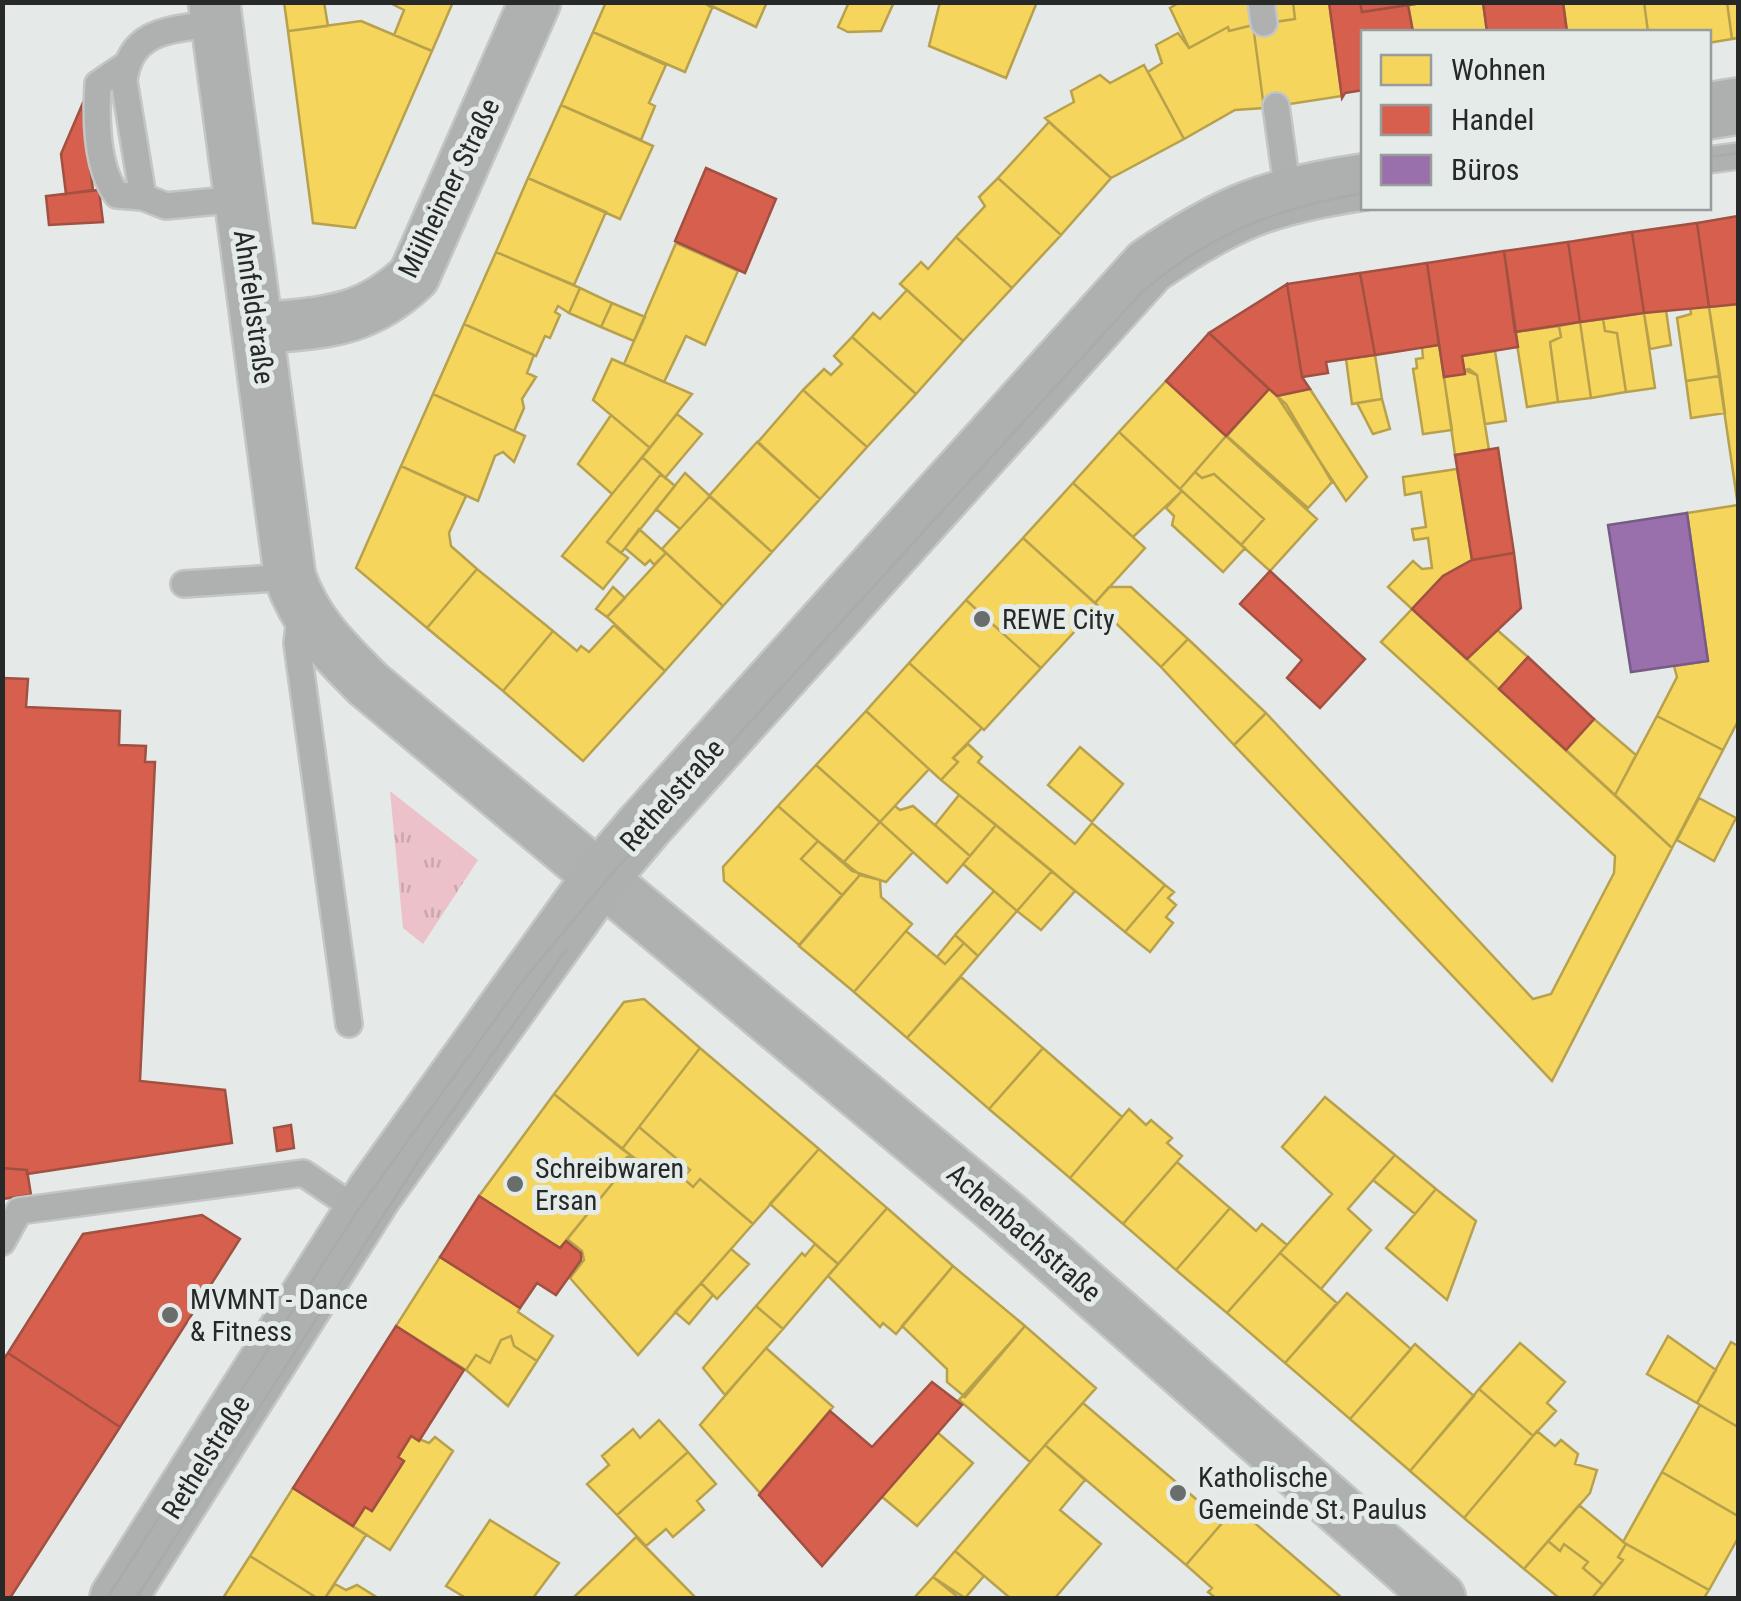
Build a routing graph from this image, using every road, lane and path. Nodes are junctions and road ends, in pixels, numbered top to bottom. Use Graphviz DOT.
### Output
graph roads {
  1 [pos="535,2"];
  2 [pos="216,13"];
  3 [pos="1276,106"];
  4 [pos="1738,106"];
  5 [pos="1711,110"];
  6 [pos="1738,156"];
  7 [pos="1711,160"];
  8 [pos="1361,182"];
  9 [pos="1288,194"];
  10 [pos="240,199"];
  11 [pos="257,329"];
  12 [pos="184,584"];
  13 [pos="296,593"];
  14 [pos="601,877"];
  15 [pos="349,1024"];
  16 [pos="362,1213"];
  17 [pos="2,1242"];
  18 [pos="120,1592"];
  19 [pos="1436,1597"];
  1 -- 11 [label="street, Mülheimer Straße"];
  2 -- 10 [label="street, Ahnfeldstraße"];
  2 -- 10 [label="lane"];
  3 -- 9 [label="lane"];
  4 -- 5 [label="street"];
  6 -- 7 [label="lane"];
  8 -- 9 [label="street, Rethelstraße"];
  9 -- 14 [label="street, Rethelstraße"];
  10 -- 11 [label="street, Ahnfeldstraße"];
  11 -- 13 [label="street, Ahnfeldstraße"];
  12 -- 13 [label="lane"];
  13 -- 14 [label="street"];
  13 -- 15 [label="lane, Ahnfeldstraße"];
  14 -- 16 [label="street, Rethelstraße"];
  14 -- 19 [label="street, Achenbachstraße"];
  16 -- 17 [label="lane"];
  16 -- 18 [label="street, Rethelstraße"];
}
